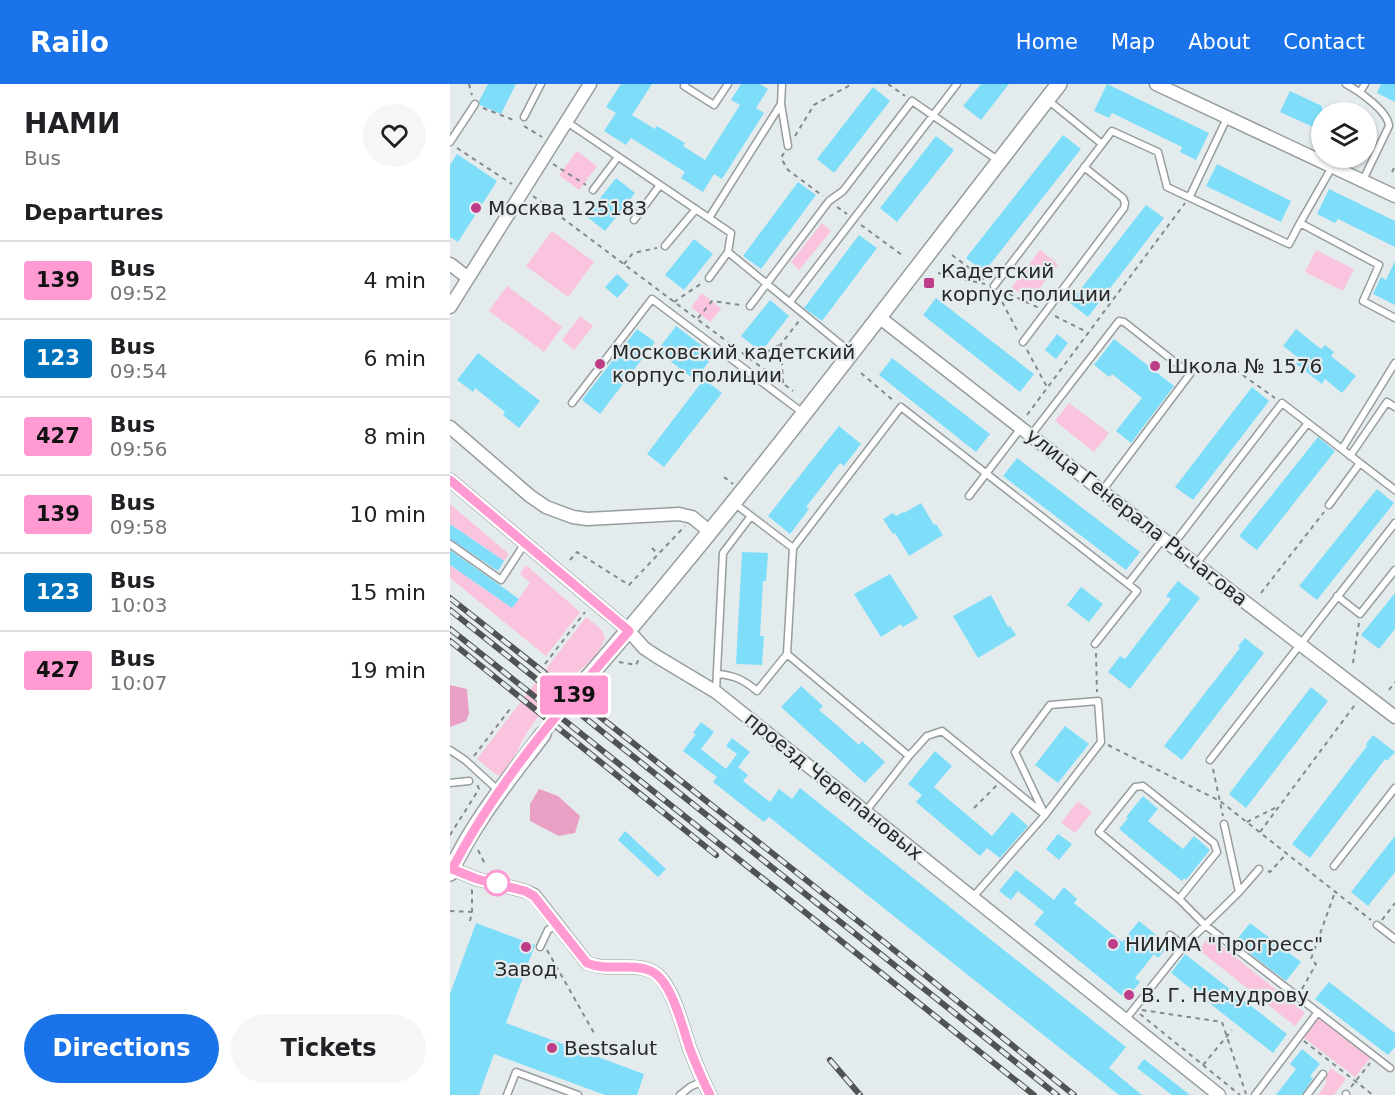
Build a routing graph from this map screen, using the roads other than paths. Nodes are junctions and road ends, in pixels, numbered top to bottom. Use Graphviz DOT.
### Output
graph roads {
  1 [pos="541,84"];
  2 [pos="590,84"];
  3 [pos="685,84"];
  4 [pos="728,84"];
  5 [pos="782,84"];
  6 [pos="957,84"];
  7 [pos="1059,84"];
  8 [pos="1156,84"];
  9 [pos="1346,84"];
  10 [pos="1365,84"];
  11 [pos="1360,92"];
  12 [pos="1047,99"];
  13 [pos="475,104"];
  14 [pos="781,104"];
  15 [pos="932,115"];
  16 [pos="524,117"];
  17 [pos="1227,118"];
  18 [pos="567,122"];
  19 [pos="1392,128"];
  20 [pos="450,143"];
  21 [pos="1102,144"];
  22 [pos="788,146"];
  23 [pos="618,157"];
  24 [pos="1311,157"];
  25 [pos="999,162"];
  26 [pos="1084,168"];
  27 [pos="1331,168"];
  28 [pos="1334,168"];
  29 [pos="1362,181"];
  30 [pos="660,185"];
  31 [pos="593,190"];
  32 [pos="1190,196"];
  33 [pos="1395,196"];
  34 [pos="696,209"];
  35 [pos="709,218"];
  36 [pos="634,220"];
  37 [pos="1300,223"];
  38 [pos="665,246"];
  39 [pos="729,252"];
  40 [pos="450,264"];
  41 [pos="468,278"];
  42 [pos="709,278"];
  43 [pos="767,283"];
  44 [pos="994,286"];
  45 [pos="790,302"];
  46 [pos="750,306"];
  47 [pos="450,307"];
  48 [pos="879,317"];
  49 [pos="1395,318"];
  50 [pos="1023,342"];
  51 [pos="851,353"];
  52 [pos="1395,363"];
  53 [pos="572,403"];
  54 [pos="1395,407"];
  55 [pos="803,413"];
  56 [pos="1308,423"];
  57 [pos="450,427"];
  58 [pos="1026,431"];
  59 [pos="1342,449"];
  60 [pos="1350,456"];
  61 [pos="1360,463"];
  62 [pos="986,474"];
  63 [pos="450,480"];
  64 [pos="1395,490"];
  65 [pos="1102,491"];
  66 [pos="969,496"];
  67 [pos="733,502"];
  68 [pos="1329,505"];
  69 [pos="751,516"];
  70 [pos="1395,523"];
  71 [pos="709,531"];
  72 [pos="1168,542"];
  73 [pos="525,543"];
  74 [pos="450,544"];
  75 [pos="794,548"];
  76 [pos="1196,564"];
  77 [pos="1395,570"];
  78 [pos="1128,584"];
  79 [pos="1337,596"];
  80 [pos="629,631"];
  81 [pos="1095,644"];
  82 [pos="1301,644"];
  83 [pos="787,654"];
  84 [pos="717,674"];
  85 [pos="578,689"];
  86 [pos="716,692"];
  87 [pos="1395,717"];
  88 [pos="543,734"];
  89 [pos="450,750"];
  90 [pos="909,756"];
  91 [pos="1210,760"];
  92 [pos="469,780"];
  93 [pos="450,783"];
  94 [pos="1395,788"];
  95 [pos="500,791"];
  96 [pos="866,811"];
  97 [pos="1045,814"];
  98 [pos="1224,824"];
  99 [pos="1334,866"];
  100 [pos="1258,869"];
  101 [pos="450,870"];
  102 [pos="1239,892"];
  103 [pos="973,897"];
  104 [pos="1179,899"];
  105 [pos="557,924"];
  106 [pos="1205,925"];
  107 [pos="1377,925"];
  108 [pos="1170,935"];
  109 [pos="1395,939"];
  110 [pos="1184,946"];
  111 [pos="540,947"];
  112 [pos="1318,1012"];
  113 [pos="1125,1020"];
  114 [pos="1390,1068"];
  115 [pos="1323,1074"];
  116 [pos="703,1081"];
  117 [pos="507,1095"];
  118 [pos="578,1095"];
  119 [pos="680,1095"];
  120 [pos="710,1095"];
  121 [pos="1219,1095"];
  122 [pos="1255,1095"];
  123 [pos="1307,1095"];
  1 -- 16 [label="lane"];
  2 -- 18 [label="street"];
  3 -- 4 [label="lane"];
  5 -- 14 [label="lane"];
  6 -- 15 [label="lane"];
  7 -- 12 [label="street"];
  8 -- 17 [label="street"];
  9 -- 11 [label="lane"];
  10 -- 11 [label="lane"];
  11 -- 19 [label="lane"];
  12 -- 21 [label="lane"];
  12 -- 25 [label="street"];
  13 -- 20 [label="lane"];
  14 -- 22 [label="lane"];
  14 -- 35 [label="lane"];
  15 -- 25 [label="lane"];
  15 -- 43 [label="lane"];
  15 -- 45 [label="lane"];
  17 -- 24 [label="street"];
  17 -- 32 [label="lane"];
  18 -- 23 [label="lane"];
  18 -- 41 [label="street"];
  19 -- 29 [label="lane"];
  21 -- 26 [label="lane"];
  21 -- 32 [label="lane"];
  23 -- 30 [label="lane"];
  23 -- 31 [label="lane"];
  25 -- 48 [label="street"];
  26 -- 44 [label="lane"];
  26 -- 50 [label="lane"];
  27 -- 37 [label="lane"];
  28 -- 29 [label="street"];
  29 -- 33 [label="street"];
  30 -- 34 [label="lane"];
  30 -- 36 [label="lane"];
  32 -- 37 [label="lane"];
  34 -- 35 [label="lane"];
  34 -- 38 [label="lane"];
  35 -- 39 [label="lane"];
  37 -- 49 [label="lane"];
  39 -- 42 [label="lane"];
  39 -- 43 [label="lane"];
  40 -- 41 [label="street"];
  41 -- 47 [label="street"];
  43 -- 45 [label="lane"];
  43 -- 46 [label="lane"];
  45 -- 51 [label="lane"];
  48 -- 51 [label="street"];
  48 -- 58 [label="street, улица Генерала Рычагова"];
  51 -- 55 [label="street"];
  52 -- 59 [label="lane"];
  53 -- 55 [label="lane"];
  54 -- 60 [label="lane"];
  55 -- 67 [label="street"];
  56 -- 59 [label="lane"];
  56 -- 72 [label="lane"];
  56 -- 76 [label="lane"];
  57 -- 71 [label="street"];
  58 -- 62 [label="lane"];
  58 -- 65 [label="street, улица Генерала Рычагова"];
  58 -- 65 [label="lane"];
  59 -- 60 [label="lane"];
  60 -- 61 [label="lane"];
  61 -- 64 [label="lane"];
  61 -- 68 [label="lane"];
  62 -- 66 [label="lane"];
  62 -- 75 [label="lane"];
  62 -- 78 [label="lane"];
  63 -- 73 [label="street, проезд Черепановых"];
  65 -- 72 [label="street, улица Генерала Рычагова"];
  67 -- 69 [label="lane"];
  67 -- 71 [label="street"];
  69 -- 75 [label="lane"];
  69 -- 84 [label="lane"];
  70 -- 79 [label="lane"];
  71 -- 80 [label="street"];
  72 -- 76 [label="street, улица Генерала Рычагова"];
  72 -- 78 [label="lane"];
  73 -- 74 [label="lane"];
  73 -- 80 [label="street, проезд Черепановых"];
  75 -- 83 [label="lane"];
  76 -- 82 [label="street, улица Генерала Рычагова"];
  77 -- 79 [label="lane"];
  78 -- 81 [label="lane"];
  79 -- 82 [label="lane"];
  80 -- 85 [label="street"];
  80 -- 86 [label="street, проезд Черепановых"];
  82 -- 87 [label="street, улица Генерала Рычагова"];
  82 -- 91 [label="lane"];
  83 -- 84 [label="lane"];
  83 -- 90 [label="lane"];
  84 -- 86 [label="lane"];
  86 -- 96 [label="street, проезд Черепановых"];
  88 -- 95 [label="street"];
  89 -- 95 [label="lane"];
  90 -- 96 [label="lane"];
  90 -- 97 [label="lane"];
  92 -- 93 [label="lane"];
  94 -- 99 [label="lane"];
  95 -- 101 [label="street"];
  96 -- 103 [label="street, проезд Черепановых"];
  97 -- 97 [label="lane"];
  97 -- 103 [label="lane"];
  98 -- 102 [label="lane"];
  100 -- 102 [label="lane"];
  101 -- 105 [label="street"];
  102 -- 106 [label="lane"];
  103 -- 113 [label="street, проезд Черепановых"];
  104 -- 104 [label="lane"];
  104 -- 106 [label="lane"];
  105 -- 111 [label="lane"];
  105 -- 116 [label="street"];
  106 -- 110 [label="lane"];
  106 -- 112 [label="lane"];
  107 -- 109 [label="lane"];
  108 -- 110 [label="lane"];
  110 -- 113 [label="lane"];
  112 -- 114 [label="lane"];
  112 -- 122 [label="lane"];
  113 -- 121 [label="street, проезд Черепановых"];
  115 -- 123 [label="lane"];
  116 -- 119 [label="lane"];
  116 -- 120 [label="street"];
  117 -- 118 [label="lane"];
}
